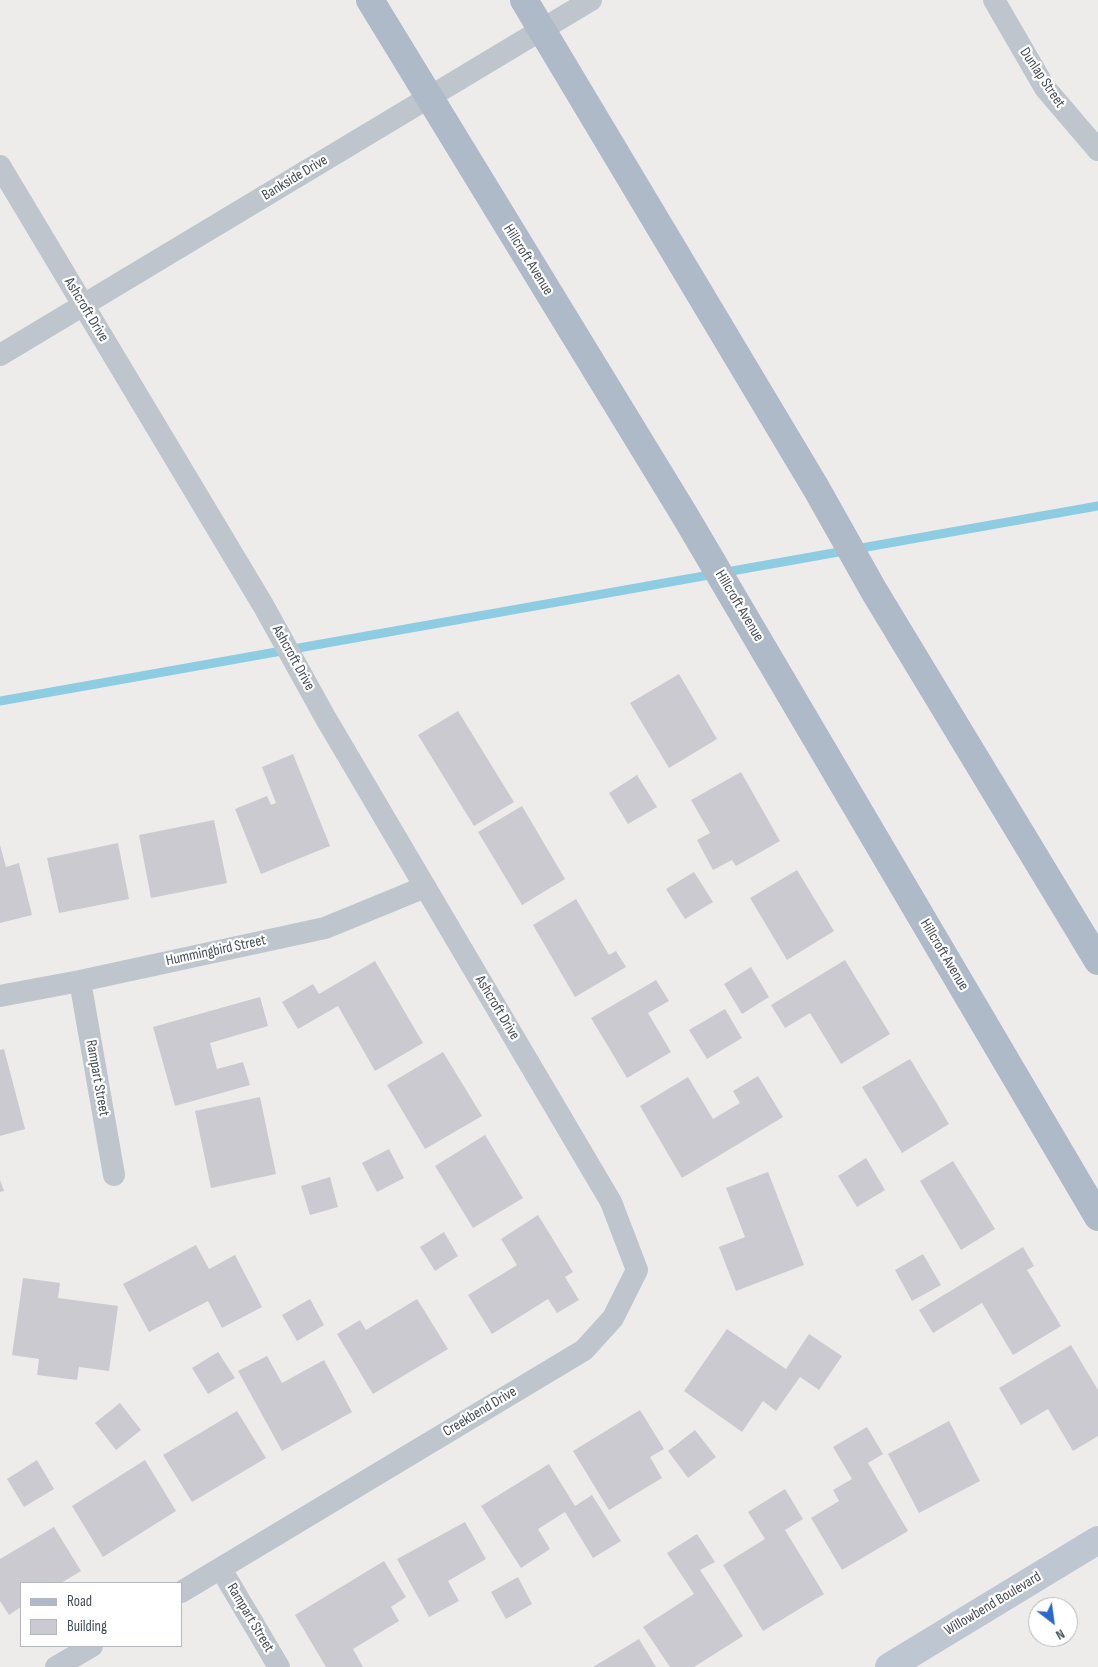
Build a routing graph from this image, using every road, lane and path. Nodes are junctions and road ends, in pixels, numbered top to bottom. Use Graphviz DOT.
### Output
graph roads {
  1 [pos="370,0"];
  2 [pos="524,0"];
  3 [pos="590,0"];
  4 [pos="994,0"];
  5 [pos="542,29"];
  6 [pos="429,98"];
  7 [pos="1098,150"];
  8 [pos="0,166"];
  9 [pos="83,305"];
  10 [pos="0,355"];
  11 [pos="425,887"];
  12 [pos="1098,961"];
  13 [pos="80,981"];
  14 [pos="0,996"];
  15 [pos="582,1152"];
  16 [pos="114,1175"];
  17 [pos="1097,1215"];
  18 [pos="1098,1540"];
  19 [pos="221,1569"];
  20 [pos="182,1591"];
  21 [pos="90,1647"];
  22 [pos="56,1667"];
  23 [pos="280,1667"];
  24 [pos="889,1667"];
  1 -- 6 [label="main road, Hillcroft Avenue"];
  2 -- 5 [label="main road"];
  3 -- 5 [label="street, Bankside Drive"];
  4 -- 7 [label="street, Dunlap Street"];
  5 -- 6 [label="street, Bankside Drive"];
  5 -- 12 [label="main road"];
  6 -- 9 [label="street, Bankside Drive"];
  6 -- 17 [label="main road, Hillcroft Avenue"];
  8 -- 9 [label="street, Ashcroft Drive"];
  9 -- 10 [label="street, Bankside Drive"];
  9 -- 11 [label="street, Ashcroft Drive"];
  11 -- 13 [label="street, Hummingbird Street"];
  11 -- 15 [label="street, Ashcroft Drive"];
  13 -- 14 [label="street, Hummingbird Street"];
  13 -- 16 [label="street, Rampart Street"];
  15 -- 19 [label="street, Creekbend Drive"];
  18 -- 24 [label="main road, Willowbend Boulevard"];
  19 -- 20 [label="street, Creekbend Drive"];
  19 -- 23 [label="street, Rampart Street"];
  21 -- 22 [label="street"];
}
